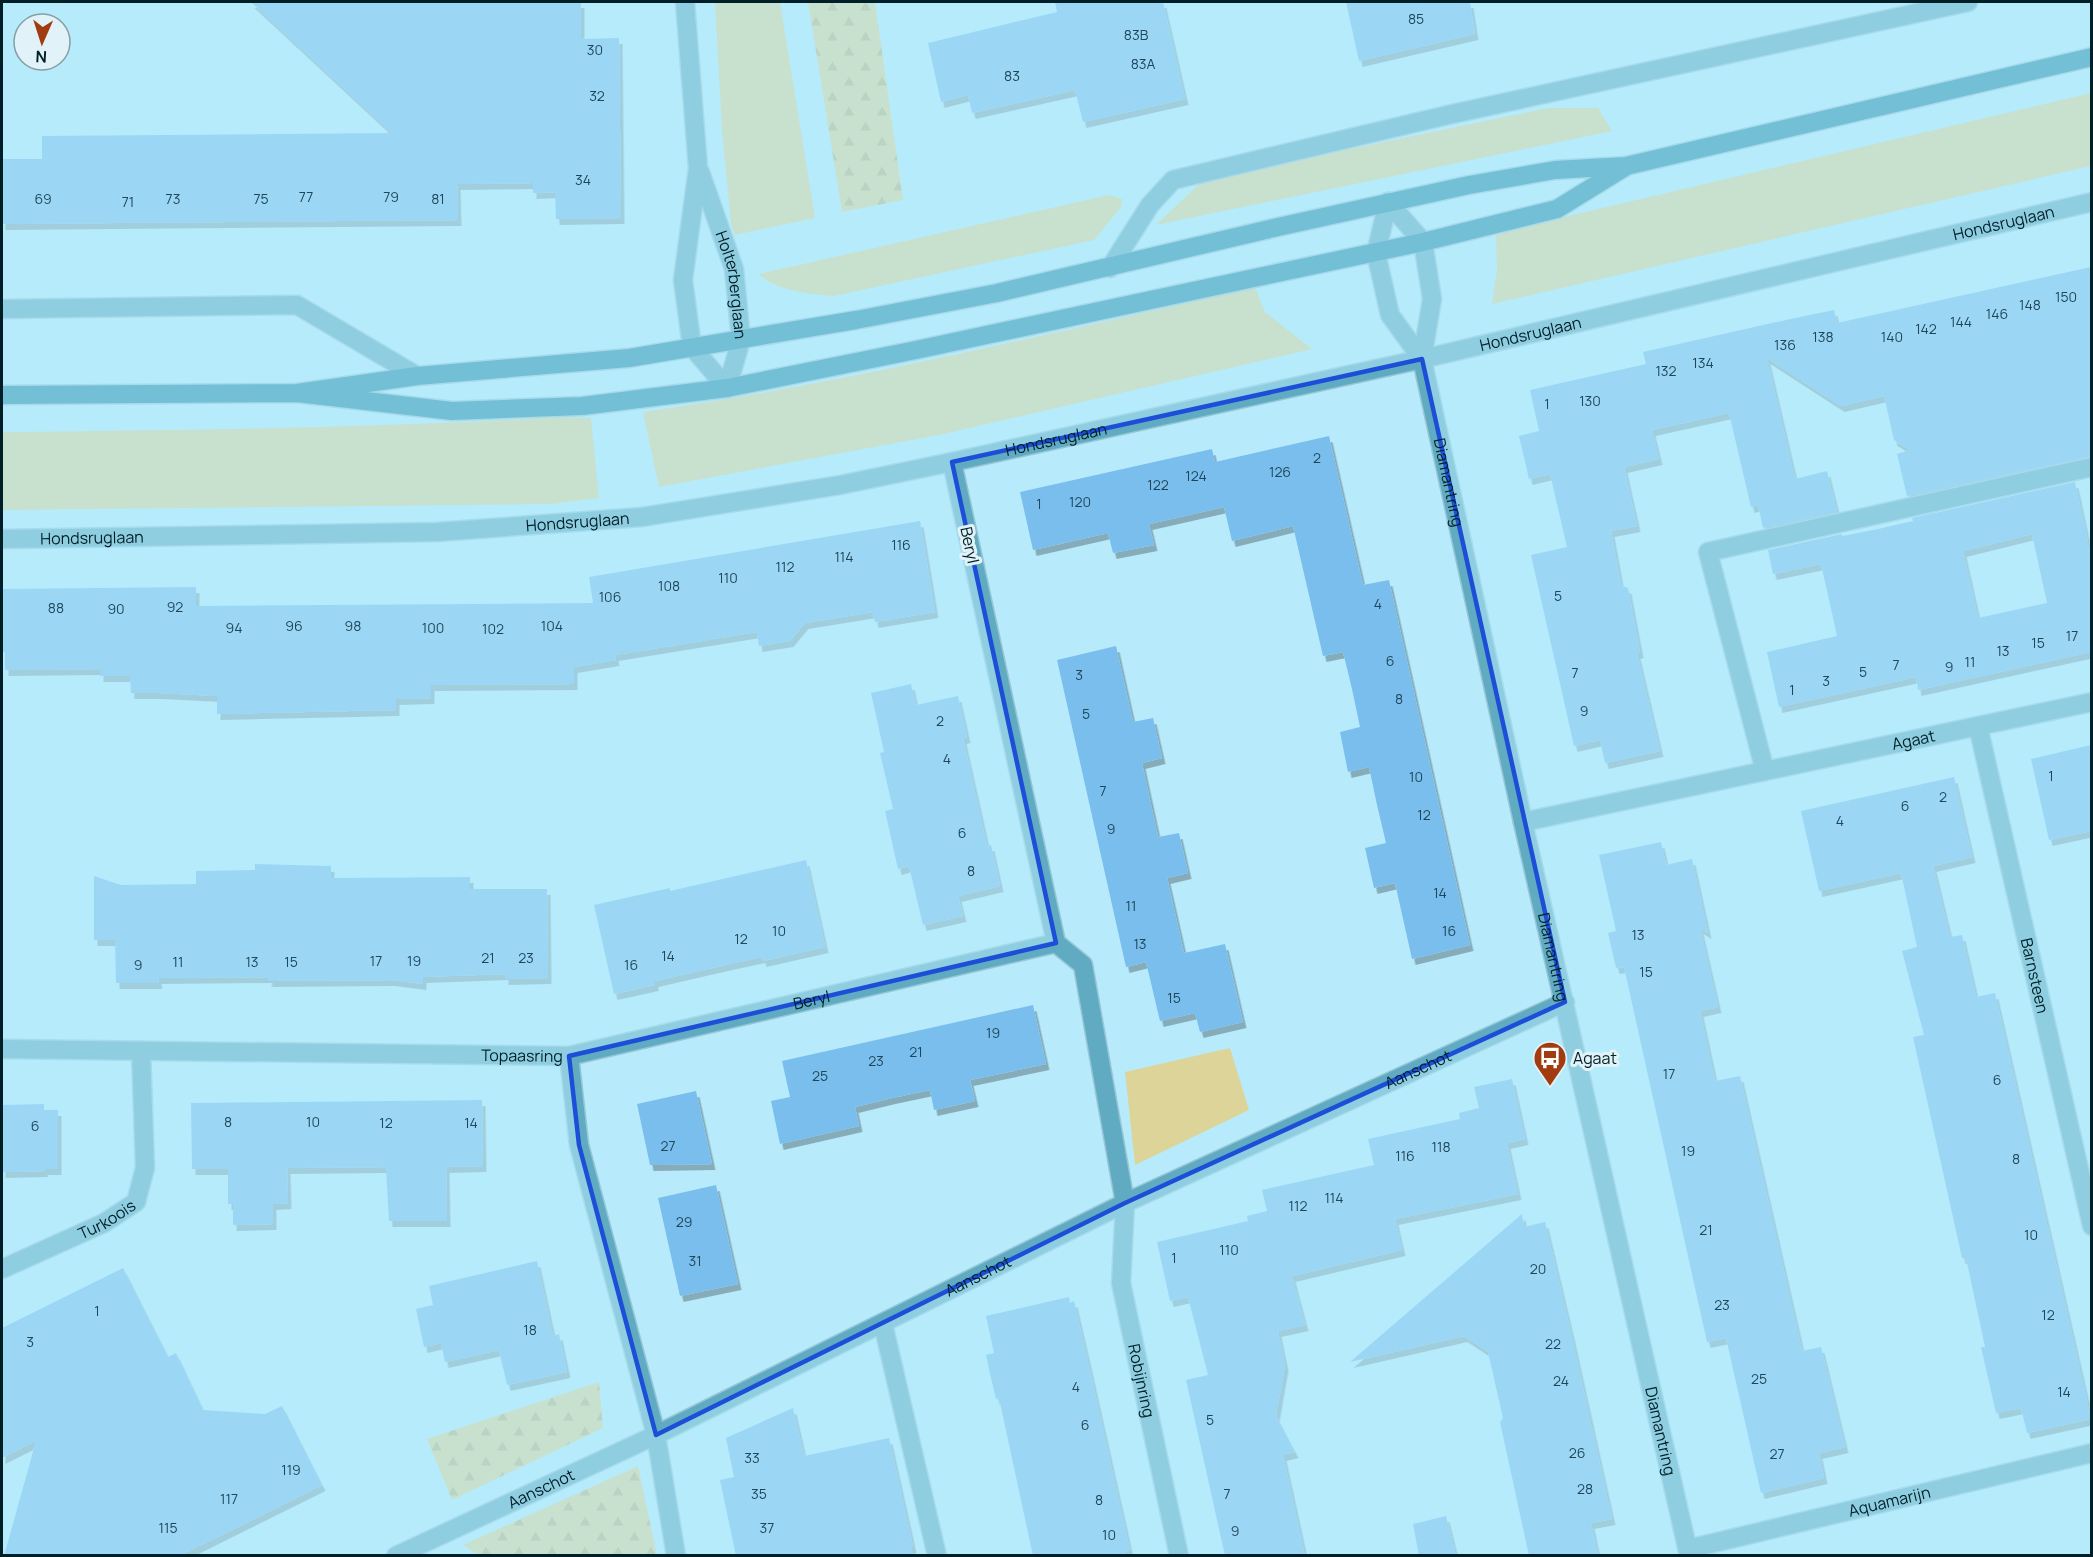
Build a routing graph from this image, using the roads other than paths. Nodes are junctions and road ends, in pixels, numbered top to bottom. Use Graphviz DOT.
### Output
graph roads {
  1 [pos="685,2"];
  2 [pos="1968,2"];
  3 [pos="2091,57"];
  4 [pos="1626,166"];
  5 [pos="698,168"];
  6 [pos="1388,202"];
  7 [pos="2091,202"];
  8 [pos="1423,242"];
  9 [pos="1376,253"];
  10 [pos="1110,268"];
  11 [pos="2,309"];
  12 [pos="741,340"];
  13 [pos="692,347"];
  14 [pos="1422,359"];
  15 [pos="417,376"];
  16 [pos="728,387"];
  17 [pos="297,393"];
  18 [pos="2,395"];
  19 [pos="952,462"];
  20 [pos="2091,467"];
  21 [pos="2,539"];
  22 [pos="2091,702"];
  23 [pos="1978,726"];
  24 [pos="1765,771"];
  25 [pos="1523,822"];
  26 [pos="1056,944"];
  27 [pos="1565,1002"];
  28 [pos="2,1049"];
  29 [pos="141,1051"];
  30 [pos="569,1056"];
  31 [pos="1125,1203"];
  32 [pos="2091,1226"];
  33 [pos="2,1269"];
  34 [pos="883,1324"];
  35 [pos="656,1435"];
  36 [pos="2091,1453"];
  37 [pos="1688,1552"];
  38 [pos="396,1556"];
  39 [pos="676,1556"];
  40 [pos="937,1556"];
  41 [pos="1179,1556"];
  1 -- 5 [label="street, Holterberglaan"];
  2 -- 10 [label="street"];
  3 -- 4 [label="main road"];
  4 -- 6 [label="main road"];
  4 -- 8 [label="main road"];
  5 -- 12 [label="street, Holterberglaan"];
  5 -- 13 [label="street, Holterberglaan"];
  6 -- 8 [label="street"];
  6 -- 9 [label="street, Diamantring"];
  6 -- 10 [label="main road"];
  7 -- 14 [label="street, Hondsruglaan"];
  8 -- 9 [label="main road"];
  8 -- 14 [label="street, Diamantring"];
  9 -- 14 [label="street, Diamantring"];
  9 -- 16 [label="main road"];
  10 -- 12 [label="main road"];
  11 -- 15 [label="street"];
  12 -- 13 [label="main road"];
  12 -- 16 [label="street, Holterberglaan"];
  13 -- 15 [label="main road"];
  13 -- 16 [label="street"];
  14 -- 19 [label="street, Hondsruglaan"];
  14 -- 25 [label="street, Diamantring"];
  15 -- 17 [label="main road"];
  16 -- 17 [label="main road"];
  17 -- 18 [label="main road"];
  19 -- 21 [label="street, Hondsruglaan"];
  19 -- 26 [label="street, Beryl"];
  20 -- 24 [label="street"];
  22 -- 23 [label="street, Agaat"];
  23 -- 24 [label="street, Agaat"];
  23 -- 32 [label="street, Barnsteen"];
  24 -- 25 [label="street, Agaat"];
  25 -- 27 [label="street, Diamantring"];
  26 -- 30 [label="street, Beryl"];
  26 -- 31 [label="street"];
  27 -- 31 [label="street, Aanschot"];
  27 -- 37 [label="street, Diamantring"];
  28 -- 29 [label="street, Topaasring"];
  29 -- 30 [label="street, Topaasring"];
  29 -- 33 [label="street, Turkoois"];
  30 -- 35 [label="street, Topaasring"];
  31 -- 34 [label="street, Aanschot"];
  31 -- 41 [label="street, Robijnring"];
  34 -- 35 [label="street, Aanschot"];
  34 -- 40 [label="street"];
  35 -- 38 [label="street, Aanschot"];
  35 -- 39 [label="street, Topaasring"];
  36 -- 37 [label="street, Aquamarijn"];
}
